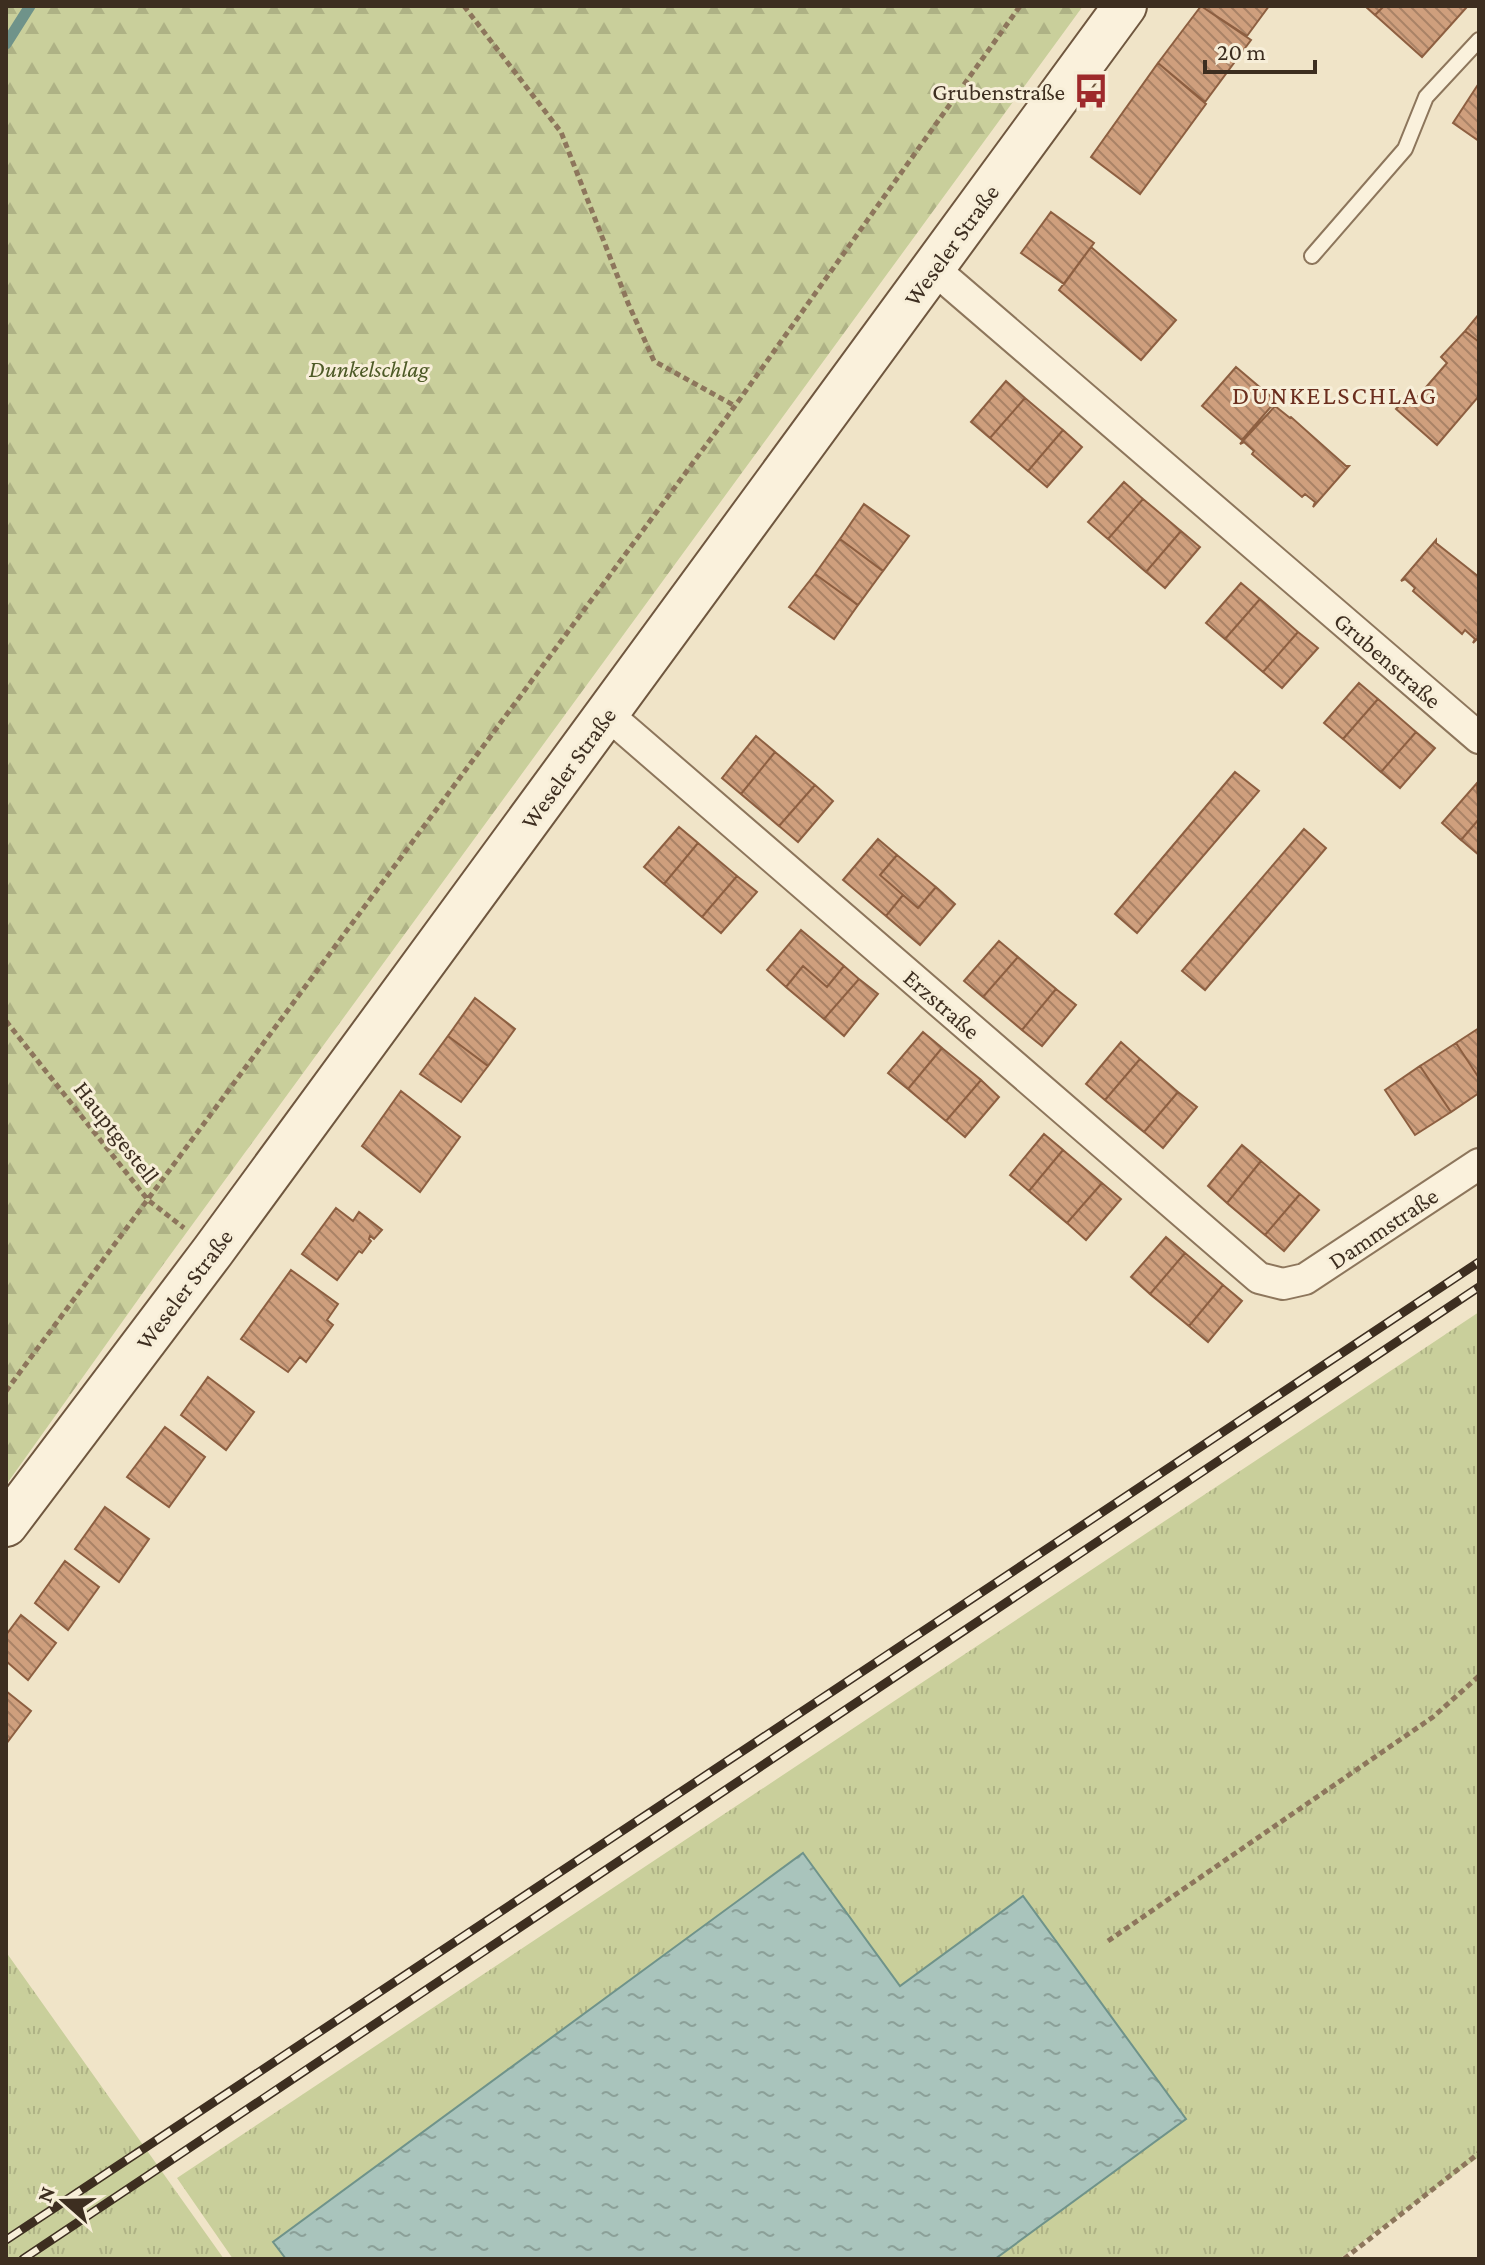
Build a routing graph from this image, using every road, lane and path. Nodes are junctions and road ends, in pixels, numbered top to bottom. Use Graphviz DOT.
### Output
graph roads {
  1 [pos="464,6"];
  2 [pos="1020,6"];
  3 [pos="1125,6"];
  4 [pos="1479,40"];
  5 [pos="1312,256"];
  6 [pos="934,269"];
  7 [pos="735,406"];
  8 [pos="607,714"];
  9 [pos="1479,738"];
  10 [pos="6,1021"];
  11 [pos="1479,1164"];
  12 [pos="148,1200"];
  13 [pos="213,1251"];
  14 [pos="1283,1284"];
  15 [pos="6,1391"];
  16 [pos="6,1525"];
  17 [pos="1479,1676"];
  18 [pos="1108,1941"];
  19 [pos="1479,2153"];
  20 [pos="1344,2259"];
  1 -- 7 [label="path"];
  2 -- 7 [label="path"];
  3 -- 6 [label="main road, Weseler Straße"];
  4 -- 5 [label="lane"];
  6 -- 8 [label="main road, Weseler Straße"];
  6 -- 9 [label="street, Grubenstraße"];
  7 -- 12 [label="path"];
  8 -- 13 [label="main road, Weseler Straße"];
  8 -- 14 [label="street, Erzstraße"];
  10 -- 12 [label="path, Hauptgestell"];
  11 -- 14 [label="street, Dammstraße"];
  12 -- 13 [label="path, Hauptgestell"];
  12 -- 15 [label="path"];
  13 -- 16 [label="main road, Weseler Straße"];
  17 -- 18 [label="path"];
  19 -- 20 [label="path"];
}
